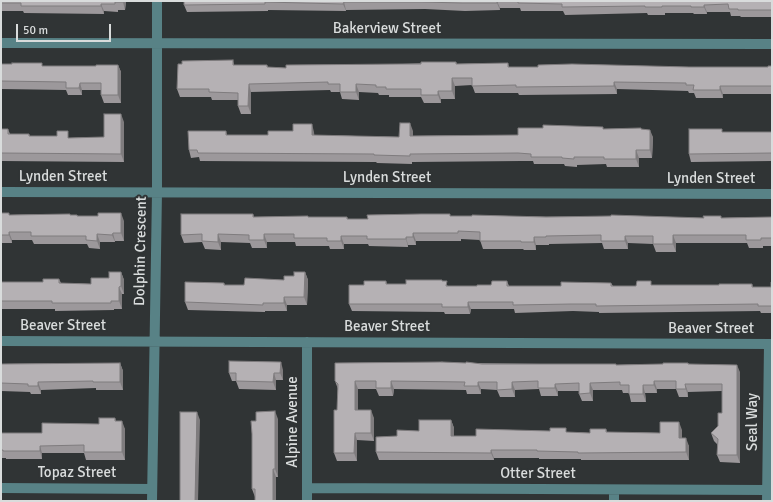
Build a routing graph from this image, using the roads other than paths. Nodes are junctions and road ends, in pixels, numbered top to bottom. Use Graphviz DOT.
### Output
graph roads {
  1 [pos="157,1"];
  2 [pos="1,43"];
  3 [pos="156,43"];
  4 [pos="772,44"];
  5 [pos="1,192"];
  6 [pos="156,192"];
  7 [pos="772,194"];
  8 [pos="1,341"];
  9 [pos="155,341"];
  10 [pos="307,342"];
  11 [pos="770,344"];
  12 [pos="1,488"];
  13 [pos="152,488"];
  14 [pos="308,488"];
  15 [pos="614,490"];
  16 [pos="768,490"];
  17 [pos="152,501"];
  18 [pos="308,501"];
  19 [pos="614,501"];
  20 [pos="767,501"];
  1 -- 3 [label="street, Dolphin Crescent"];
  2 -- 3 [label="street, Bakerview Street"];
  3 -- 4 [label="street, Bakerview Street"];
  3 -- 6 [label="street, Dolphin Crescent"];
  5 -- 6 [label="street, Lynden Street"];
  6 -- 7 [label="street, Lynden Street"];
  6 -- 9 [label="street, Dolphin Crescent"];
  8 -- 9 [label="street, Beaver Street"];
  9 -- 10 [label="street, Beaver Street"];
  9 -- 13 [label="street, Dolphin Crescent"];
  10 -- 11 [label="street, Beaver Street"];
  10 -- 14 [label="street, Alpine Avenue"];
  11 -- 16 [label="street, Seal Way"];
  12 -- 13 [label="street, Topaz Street"];
  13 -- 17 [label="street, Dolphin Crescent"];
  14 -- 15 [label="street, Otter Street"];
  14 -- 18 [label="street, Alpine Avenue"];
  15 -- 16 [label="street, Otter Street"];
  15 -- 19 [label="street"];
  16 -- 20 [label="street, Seal Way"];
}
